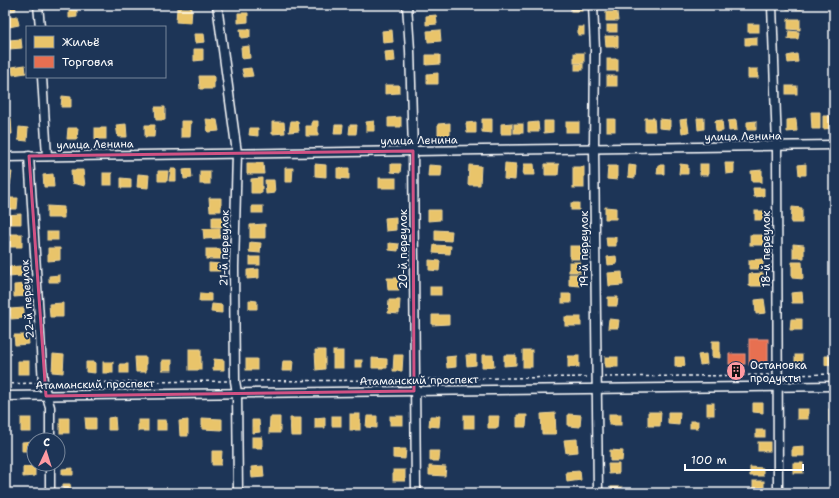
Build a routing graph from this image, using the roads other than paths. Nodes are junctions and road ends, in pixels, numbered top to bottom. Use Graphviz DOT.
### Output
graph roads {
  1 [pos="38,5"];
  2 [pos="217,5"];
  3 [pos="407,5"];
  4 [pos="593,5"];
  5 [pos="772,5"];
  6 [pos="40,26"];
  7 [pos="42,78"];
  8 [pos="777,146"];
  9 [pos="834,146"];
  10 [pos="594,148"];
  11 [pos="413,151"];
  12 [pos="238,153"];
  13 [pos="29,156"];
  14 [pos="47,156"];
  15 [pos="5,157"];
  16 [pos="777,386"];
  17 [pos="834,386"];
  18 [pos="596,389"];
  19 [pos="414,391"];
  20 [pos="237,394"];
  21 [pos="5,396"];
  22 [pos="46,396"];
  23 [pos="50,432"];
  24 [pos="50,472"];
  25 [pos="50,493"];
  26 [pos="238,493"];
  27 [pos="416,493"];
  28 [pos="598,493"];
  29 [pos="778,493"];
  1 -- 6 [label="street"];
  2 -- 12 [label="street, 21-й переулок"];
  3 -- 11 [label="street, 20-й переулок"];
  4 -- 10 [label="street, 19-й переулок"];
  5 -- 8 [label="street, 18-й переулок"];
  7 -- 14 [label="street"];
  8 -- 9 [label="street, улица Ленина"];
  8 -- 10 [label="street, улица Ленина"];
  8 -- 16 [label="street, 18-й переулок"];
  10 -- 11 [label="street, улица Ленина"];
  10 -- 18 [label="street, 19-й переулок"];
  11 -- 12 [label="street, улица Ленина"];
  11 -- 19 [label="street, 20-й переулок"];
  12 -- 14 [label="street, улица Ленина"];
  12 -- 20 [label="street, 21-й переулок"];
  13 -- 14 [label="street, улица Ленина"];
  13 -- 15 [label="street, улица Ленина"];
  13 -- 22 [label="street, 22-й переулок"];
  16 -- 17 [label="street, Атаманский проспект"];
  16 -- 18 [label="street, Атаманский проспект"];
  16 -- 29 [label="street, 18-й переулок"];
  18 -- 19 [label="street, Атаманский проспект"];
  18 -- 28 [label="street, 19-й переулок"];
  19 -- 20 [label="street, Атаманский проспект"];
  19 -- 27 [label="street, 20-й переулок"];
  20 -- 22 [label="street, Атаманский проспект"];
  20 -- 26 [label="street, 21-й переулок"];
  21 -- 22 [label="street, Атаманский проспект"];
  22 -- 23 [label="street, 22-й переулок"];
  24 -- 25 [label="street"];
}
